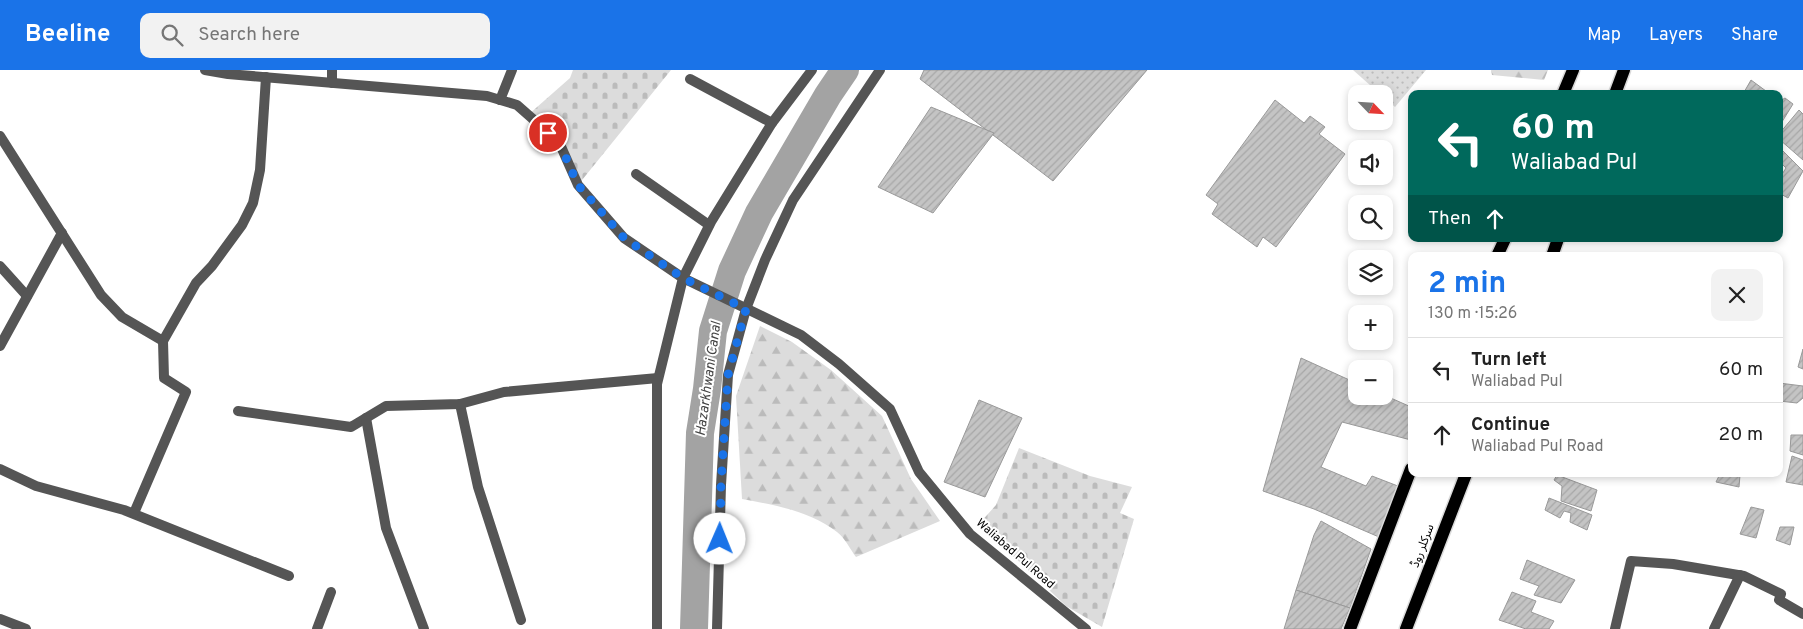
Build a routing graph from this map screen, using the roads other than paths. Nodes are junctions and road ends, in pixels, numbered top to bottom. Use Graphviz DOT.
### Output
graph roads {
  1 [pos="205,70"];
  2 [pos="332,70"];
  3 [pos="512,70"];
  4 [pos="812,70"];
  5 [pos="880,70"];
  6 [pos="1573,70"];
  7 [pos="1624,70"];
  8 [pos="266,77"];
  9 [pos="690,79"];
  10 [pos="332,82"];
  11 [pos="1565,90"];
  12 [pos="1616,90"];
  13 [pos="500,100"];
  14 [pos="772,123"];
  15 [pos="0,136"];
  16 [pos="636,174"];
  17 [pos="709,226"];
  18 [pos="62,233"];
  19 [pos="0,266"];
  20 [pos="683,278"];
  21 [pos="27,296"];
  22 [pos="746,309"];
  23 [pos="163,341"];
  24 [pos="0,346"];
  25 [pos="658,378"];
  26 [pos="460,404"];
  27 [pos="238,411"];
  28 [pos="366,418"];
  29 [pos="0,469"];
  30 [pos="1408,477"];
  31 [pos="1465,477"];
  32 [pos="134,513"];
  33 [pos="1740,575"];
  34 [pos="290,576"];
  35 [pos="331,592"];
  36 [pos="1803,614"];
  37 [pos="0,619"];
  38 [pos="521,620"];
  39 [pos="26,629"];
  40 [pos="317,629"];
  41 [pos="424,629"];
  42 [pos="657,629"];
  43 [pos="717,629"];
  44 [pos="1086,629"];
  45 [pos="1350,629"];
  46 [pos="1406,629"];
  47 [pos="1615,629"];
  48 [pos="1714,629"];
  1 -- 8 [label="street"];
  2 -- 10 [label="street"];
  3 -- 13 [label="street"];
  4 -- 14 [label="street"];
  5 -- 22 [label="street"];
  6 -- 11 [label="main road"];
  7 -- 12 [label="main road"];
  8 -- 10 [label="street"];
  8 -- 23 [label="street"];
  9 -- 14 [label="street"];
  10 -- 13 [label="street"];
  13 -- 20 [label="street"];
  14 -- 17 [label="street"];
  15 -- 18 [label="street"];
  16 -- 17 [label="street"];
  17 -- 20 [label="street"];
  18 -- 21 [label="street"];
  18 -- 23 [label="street"];
  19 -- 21 [label="street"];
  20 -- 22 [label="street, Waliabad Pul Road"];
  20 -- 25 [label="street"];
  21 -- 24 [label="street"];
  22 -- 43 [label="street"];
  22 -- 44 [label="street, Waliabad Pul Road"];
  23 -- 32 [label="street"];
  25 -- 26 [label="street"];
  25 -- 42 [label="street"];
  26 -- 28 [label="street"];
  26 -- 38 [label="street"];
  27 -- 28 [label="street"];
  28 -- 41 [label="street"];
  29 -- 32 [label="street"];
  30 -- 45 [label="main road"];
  31 -- 46 [label="main road, سرکلر روڈ"];
  32 -- 34 [label="street"];
  33 -- 36 [label="street"];
  33 -- 47 [label="street"];
  33 -- 48 [label="street"];
  35 -- 40 [label="street"];
  37 -- 39 [label="street"];
}
